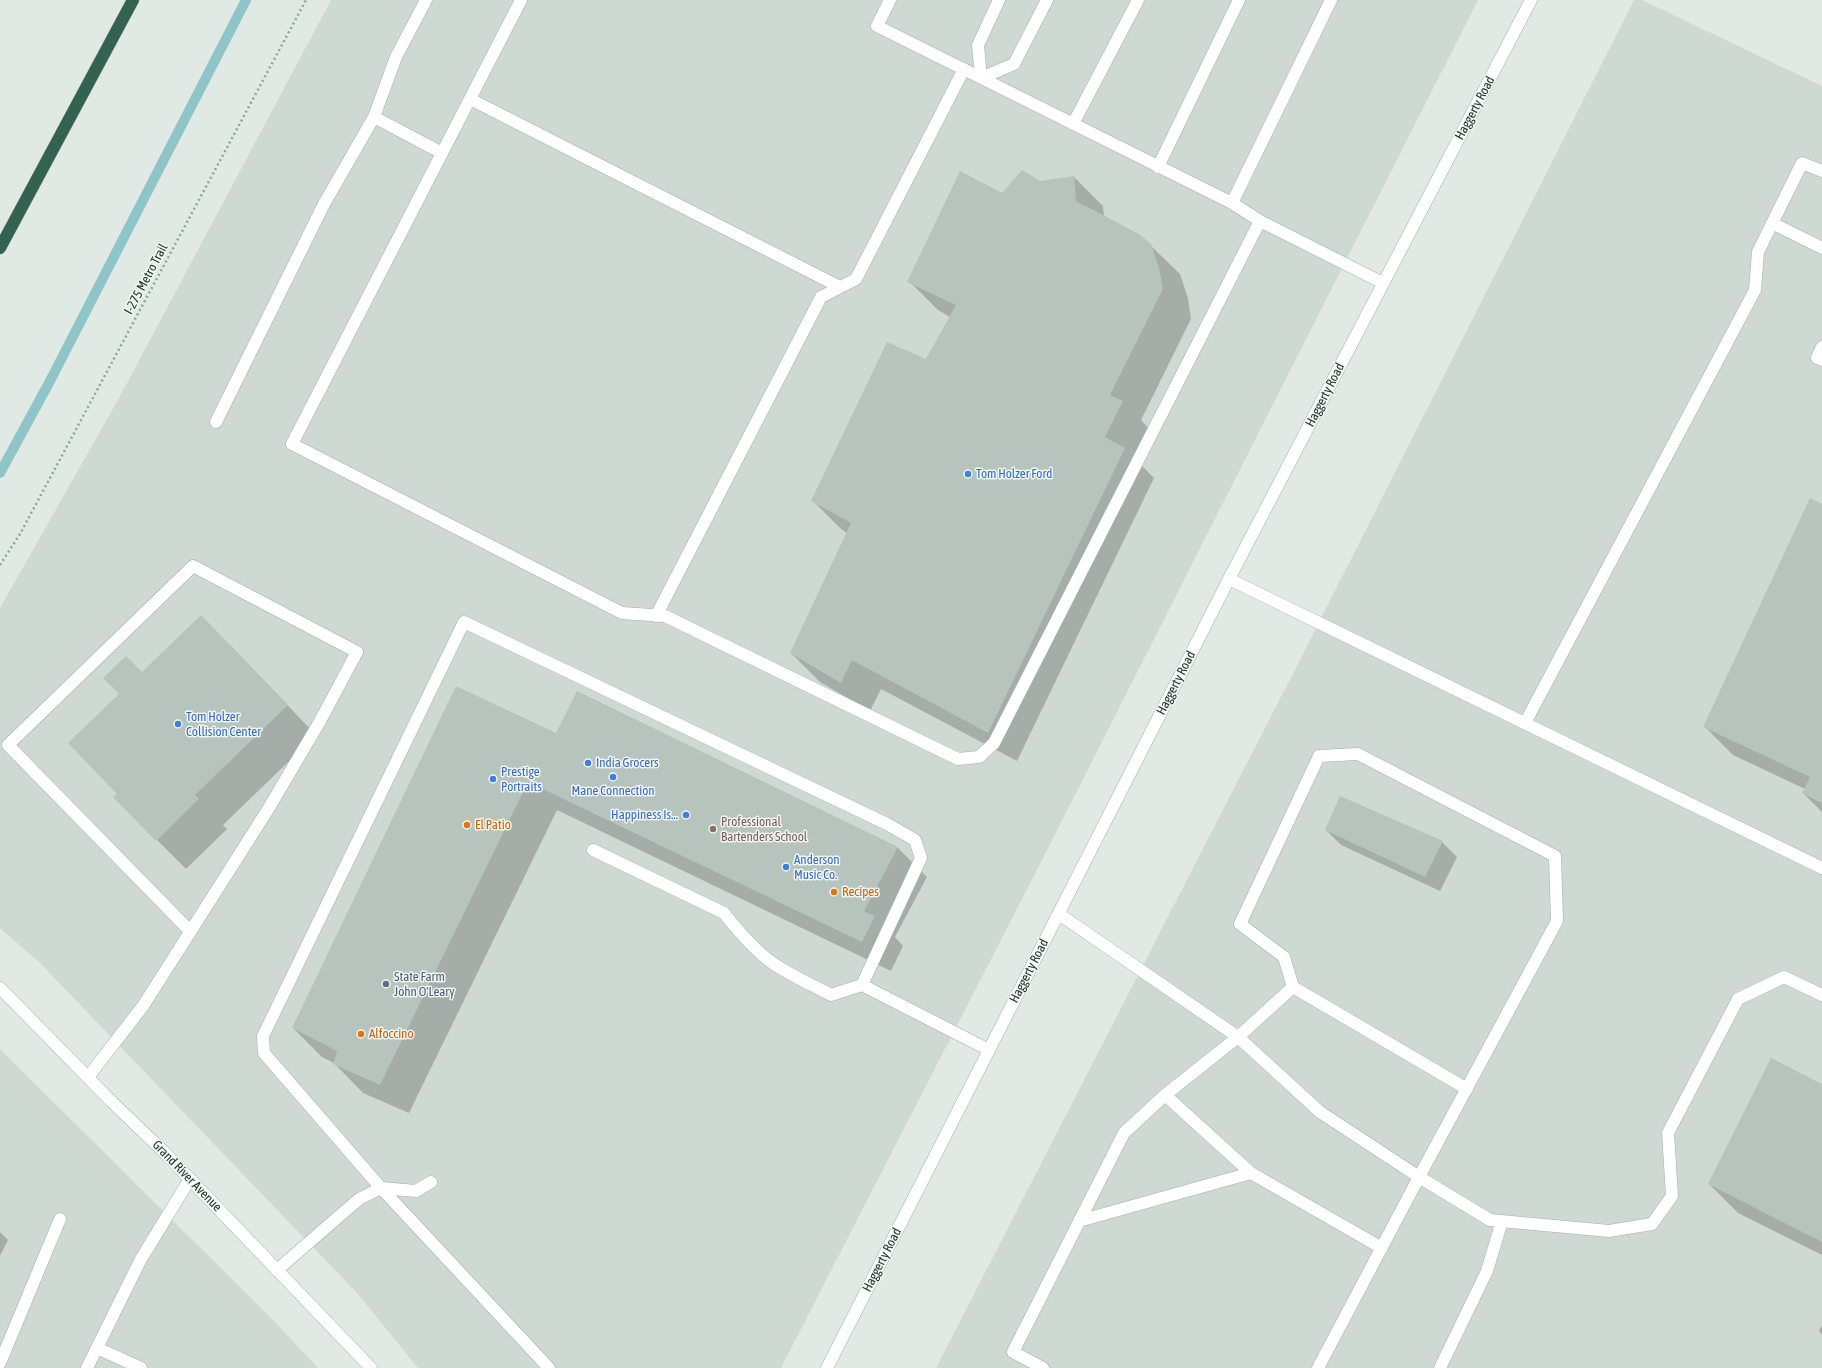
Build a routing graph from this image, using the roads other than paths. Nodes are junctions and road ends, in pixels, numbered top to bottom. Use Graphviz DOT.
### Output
graph roads {
  1 [pos="133,0"];
  2 [pos="426,0"];
  3 [pos="521,0"];
  4 [pos="890,0"];
  5 [pos="999,0"];
  6 [pos="1047,0"];
  7 [pos="1138,0"];
  8 [pos="1239,0"];
  9 [pos="1331,0"];
  10 [pos="1531,0"];
  11 [pos="964,69"];
  12 [pos="982,78"];
  13 [pos="470,99"];
  14 [pos="374,117"];
  15 [pos="1073,124"];
  16 [pos="442,153"];
  17 [pos="1158,167"];
  18 [pos="1822,171"];
  19 [pos="1232,203"];
  20 [pos="1260,221"];
  21 [pos="1772,223"];
  22 [pos="0,248"];
  23 [pos="1822,248"];
  24 [pos="1383,283"];
  25 [pos="840,288"];
  26 [pos="1822,347"];
  27 [pos="1822,360"];
  28 [pos="216,422"];
  29 [pos="1229,579"];
  30 [pos="656,616"];
  31 [pos="1525,723"];
  32 [pos="593,850"];
  33 [pos="1822,868"];
  34 [pos="1058,914"];
  35 [pos="190,931"];
  36 [pos="862,985"];
  37 [pos="1293,987"];
  38 [pos="0,988"];
  39 [pos="1822,995"];
  40 [pos="1238,1037"];
  41 [pos="989,1050"];
  42 [pos="88,1077"];
  43 [pos="1467,1089"];
  44 [pos="1165,1095"];
  45 [pos="1251,1173"];
  46 [pos="1419,1177"];
  47 [pos="190,1179"];
  48 [pos="431,1182"];
  49 [pos="381,1188"];
  50 [pos="60,1218"];
  51 [pos="1502,1221"];
  52 [pos="1079,1222"];
  53 [pos="1382,1248"];
  54 [pos="277,1270"];
  55 [pos="97,1348"];
  56 [pos="0,1363"];
  57 [pos="87,1368"];
  58 [pos="141,1368"];
  59 [pos="371,1368"];
  60 [pos="549,1368"];
  61 [pos="827,1368"];
  62 [pos="1043,1368"];
  63 [pos="1318,1368"];
  64 [pos="1440,1368"];
  1 -- 22 [label="highway"];
  2 -- 14 [label="street"];
  3 -- 13 [label="street"];
  4 -- 11 [label="street"];
  5 -- 12 [label="street"];
  6 -- 12 [label="street"];
  7 -- 15 [label="street"];
  8 -- 17 [label="street"];
  9 -- 19 [label="street"];
  10 -- 24 [label="street, Haggerty Road"];
  11 -- 12 [label="street"];
  11 -- 25 [label="street"];
  12 -- 15 [label="street"];
  13 -- 16 [label="street"];
  13 -- 25 [label="street"];
  14 -- 16 [label="street"];
  14 -- 28 [label="street"];
  15 -- 17 [label="street"];
  16 -- 30 [label="street"];
  17 -- 19 [label="street"];
  18 -- 21 [label="street"];
  19 -- 20 [label="street"];
  20 -- 24 [label="street"];
  20 -- 30 [label="street"];
  21 -- 23 [label="street"];
  21 -- 31 [label="street"];
  24 -- 29 [label="street, Haggerty Road"];
  25 -- 30 [label="street"];
  26 -- 27 [label="street"];
  29 -- 31 [label="street"];
  29 -- 34 [label="street, Haggerty Road"];
  31 -- 33 [label="street"];
  32 -- 36 [label="street"];
  34 -- 40 [label="street"];
  34 -- 41 [label="street, Haggerty Road"];
  35 -- 35 [label="street"];
  35 -- 42 [label="street"];
  36 -- 41 [label="street"];
  36 -- 49 [label="street"];
  37 -- 40 [label="street"];
  37 -- 43 [label="street"];
  37 -- 43 [label="street"];
  38 -- 42 [label="street, Grand River Avenue"];
  39 -- 51 [label="street"];
  40 -- 44 [label="street"];
  40 -- 46 [label="street"];
  41 -- 61 [label="street, Haggerty Road"];
  42 -- 47 [label="street, Grand River Avenue"];
  43 -- 46 [label="street"];
  44 -- 45 [label="street"];
  44 -- 52 [label="street"];
  45 -- 52 [label="street"];
  45 -- 53 [label="street"];
  46 -- 51 [label="street"];
  46 -- 53 [label="street"];
  47 -- 54 [label="street, Grand River Avenue"];
  47 -- 55 [label="street"];
  48 -- 49 [label="street"];
  49 -- 54 [label="street"];
  49 -- 60 [label="street"];
  50 -- 56 [label="street"];
  51 -- 64 [label="street"];
  52 -- 62 [label="street"];
  53 -- 63 [label="street"];
  54 -- 59 [label="street, Grand River Avenue"];
  55 -- 57 [label="street"];
  55 -- 58 [label="street"];
}
